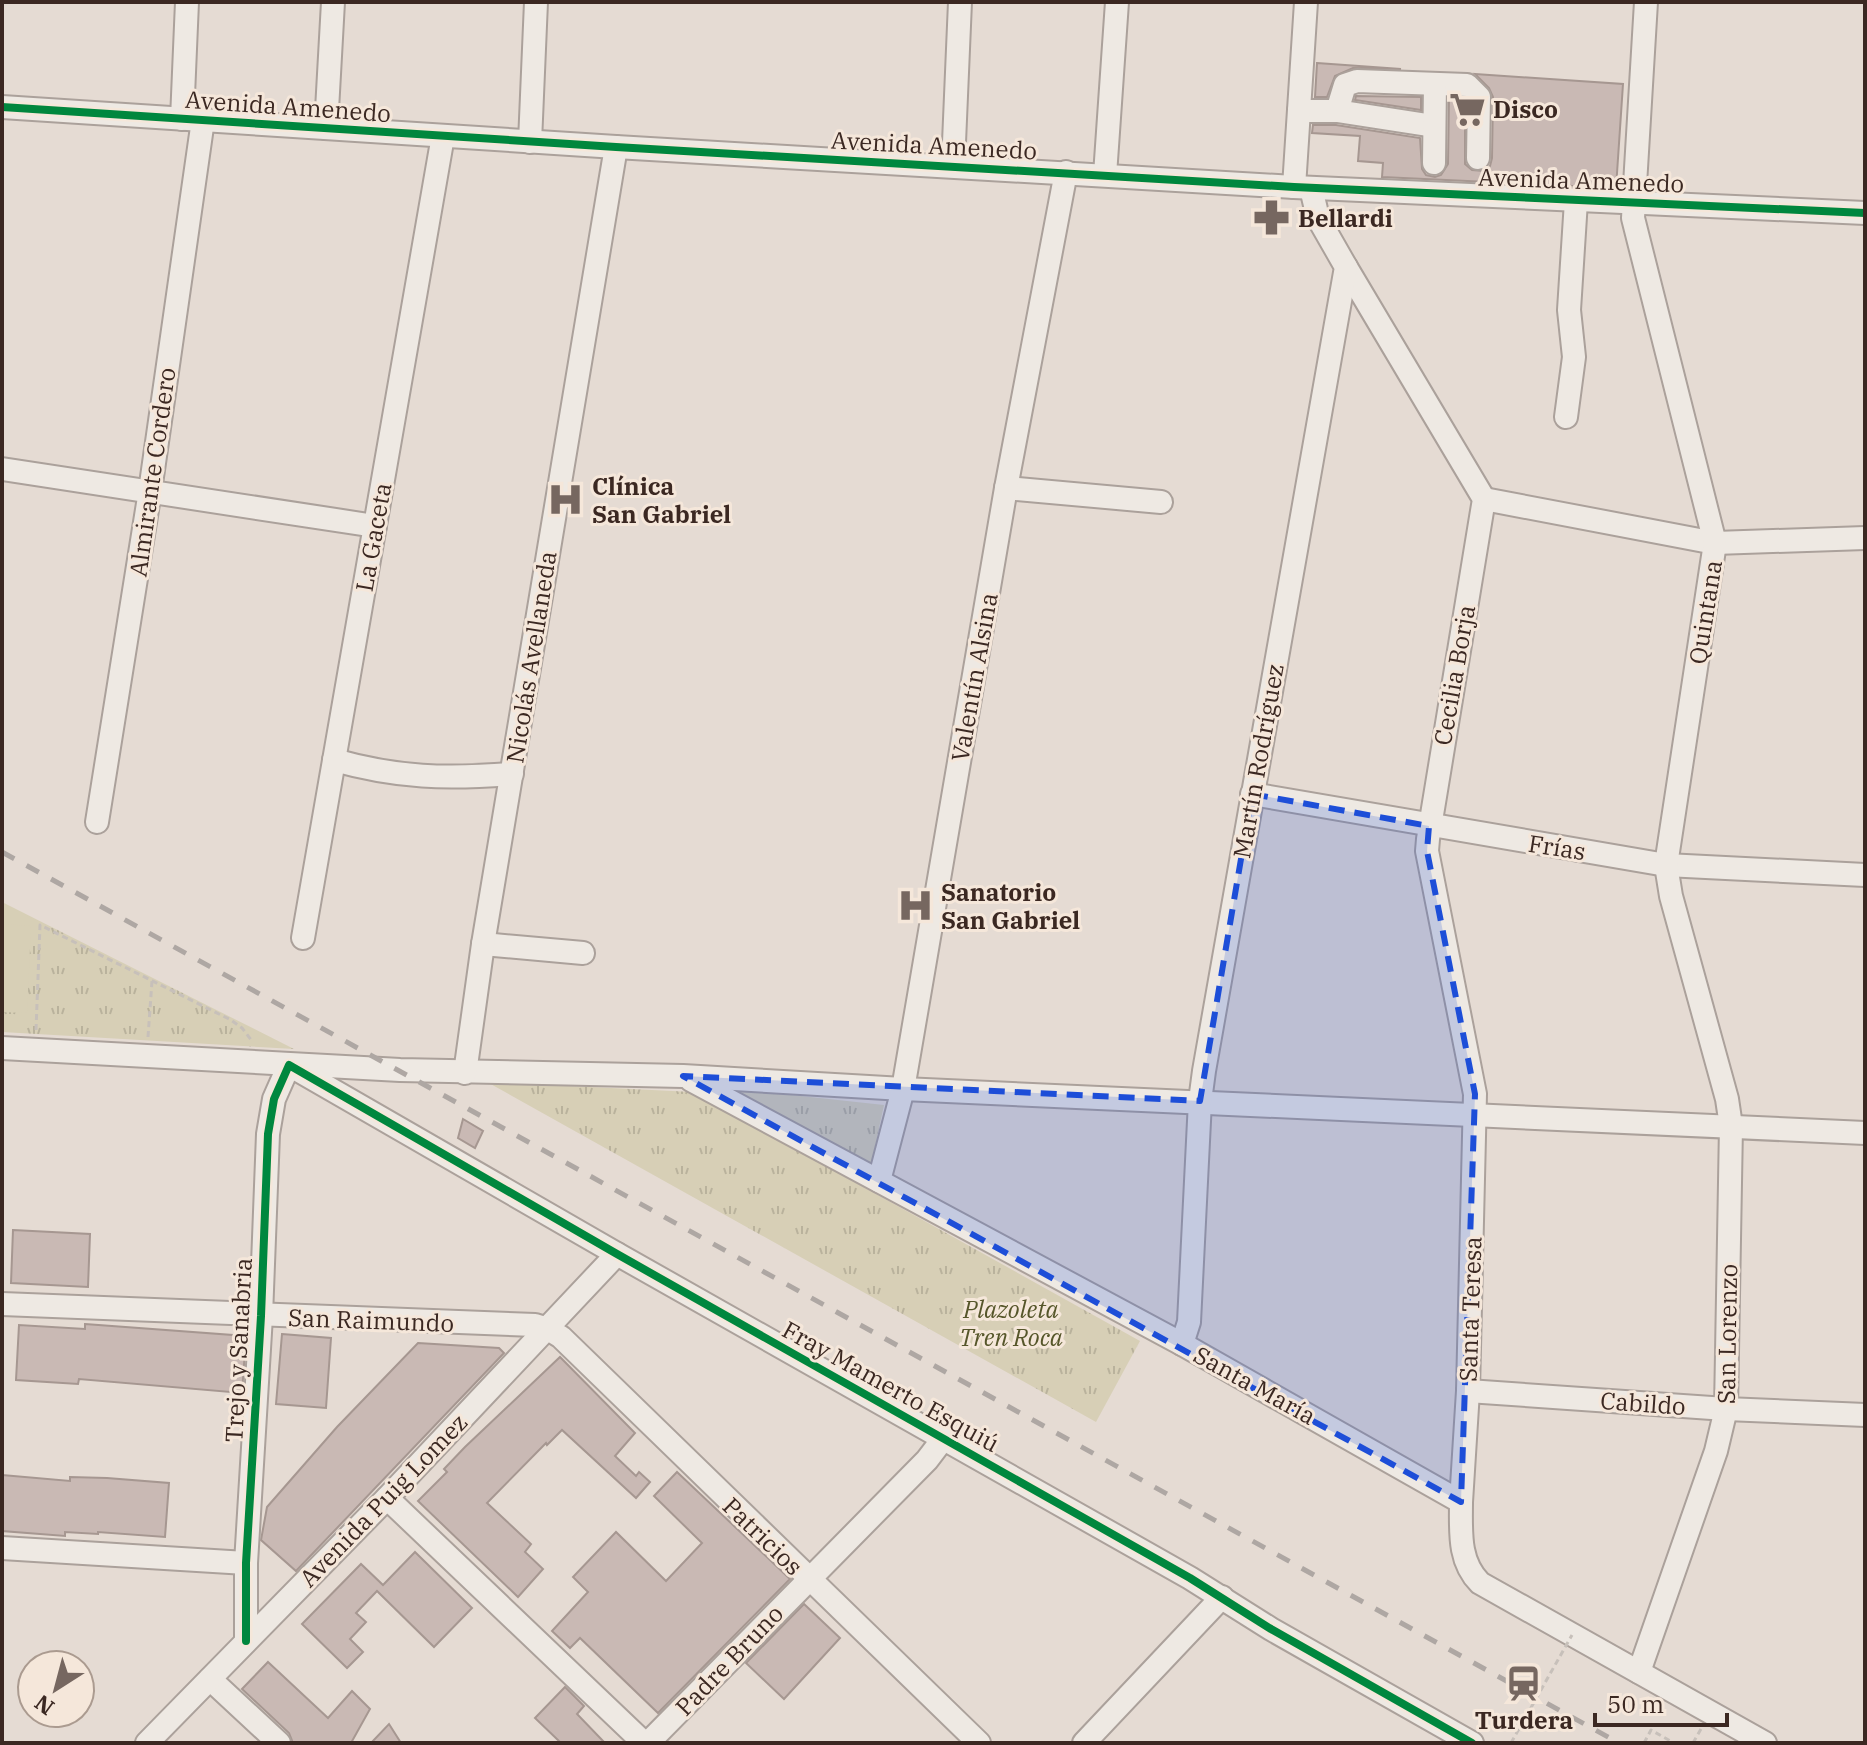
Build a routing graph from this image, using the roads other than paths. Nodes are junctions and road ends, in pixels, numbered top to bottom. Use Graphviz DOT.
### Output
graph roads {
  1 [pos="187,2"];
  2 [pos="333,2"];
  3 [pos="536,2"];
  4 [pos="960,2"];
  5 [pos="1117,2"];
  6 [pos="1306,2"];
  7 [pos="1646,2"];
  8 [pos="1435,84"];
  9 [pos="2,107"];
  10 [pos="1299,111"];
  11 [pos="1337,111"];
  12 [pos="192,120"];
  13 [pos="1434,126"];
  14 [pos="326,128"];
  15 [pos="443,136"];
  16 [pos="530,142"];
  17 [pos="616,147"];
  18 [pos="1478,158"];
  19 [pos="1434,163"];
  20 [pos="953,166"];
  21 [pos="1066,172"];
  22 [pos="1105,175"];
  23 [pos="1303,188"];
  24 [pos="1576,201"];
  25 [pos="1633,202"];
  26 [pos="1865,213"];
  27 [pos="1346,267"];
  28 [pos="1566,417"];
  29 [pos="2,469"];
  30 [pos="1006,488"];
  31 [pos="150,491"];
  32 [pos="1484,499"];
  33 [pos="1161,502"];
  34 [pos="375,526"];
  35 [pos="1865,538"];
  36 [pos="1715,543"];
  37 [pos="334,760"];
  38 [pos="512,774"];
  39 [pos="1252,794"];
  40 [pos="97,822"];
  41 [pos="1429,826"];
  42 [pos="1666,865"];
  43 [pos="1865,875"];
  44 [pos="303,938"];
  45 [pos="483,944"];
  46 [pos="583,953"];
  47 [pos="2,1048"];
  48 [pos="289,1065"];
  49 [pos="465,1073"];
  50 [pos="683,1076"];
  51 [pos="903,1089"];
  52 [pos="1200,1101"];
  53 [pos="1476,1116"];
  54 [pos="1731,1126"];
  55 [pos="1865,1133"];
  56 [pos="879,1181"];
  57 [pos="617,1254"];
  58 [pos="2,1304"];
  59 [pos="261,1316"];
  60 [pos="548,1329"];
  61 [pos="1182,1344"];
  62 [pos="1468,1391"];
  63 [pos="1726,1409"];
  64 [pos="1865,1415"];
  65 [pos="943,1439"];
  66 [pos="387,1498"];
  67 [pos="1461,1502"];
  68 [pos="2,1548"];
  69 [pos="246,1563"];
  70 [pos="807,1579"];
  71 [pos="1222,1597"];
  72 [pos="246,1641"];
  73 [pos="1639,1672"];
  74 [pos="210,1679"];
  75 [pos="147,1743"];
  76 [pos="279,1743"];
  77 [pos="646,1743"];
  78 [pos="979,1743"];
  79 [pos="1084,1743"];
  80 [pos="1472,1743"];
  81 [pos="1765,1743"];
  1 -- 12 [label="street, Almirante Cordero"];
  2 -- 14 [label="street"];
  3 -- 16 [label="street"];
  4 -- 20 [label="street"];
  5 -- 22 [label="street"];
  6 -- 10 [label="street"];
  7 -- 25 [label="street, Quintana"];
  8 -- 11 [label="street"];
  8 -- 13 [label="street"];
  8 -- 18 [label="street"];
  9 -- 12 [label="street, Avenida Amenedo"];
  10 -- 11 [label="street"];
  10 -- 23 [label="street"];
  11 -- 13 [label="street"];
  12 -- 14 [label="street, Avenida Amenedo"];
  12 -- 31 [label="street, Almirante Cordero"];
  13 -- 19 [label="street"];
  14 -- 15 [label="street, Avenida Amenedo"];
  15 -- 16 [label="street, Avenida Amenedo"];
  15 -- 34 [label="street, La Gaceta"];
  16 -- 17 [label="street, Avenida Amenedo"];
  17 -- 20 [label="street, Avenida Amenedo"];
  17 -- 38 [label="street, Nicolás Avellaneda"];
  20 -- 21 [label="street, Avenida Amenedo"];
  21 -- 22 [label="street, Avenida Amenedo"];
  21 -- 30 [label="street, Valentín Alsina"];
  22 -- 23 [label="street, Avenida Amenedo"];
  23 -- 24 [label="street, Avenida Amenedo"];
  23 -- 27 [label="street"];
  24 -- 25 [label="street, Avenida Amenedo"];
  24 -- 28 [label="street"];
  25 -- 26 [label="street, Avenida Amenedo"];
  25 -- 36 [label="street, Quintana"];
  27 -- 32 [label="street"];
  27 -- 39 [label="street, Martín Rodríguez"];
  29 -- 31 [label="street"];
  30 -- 33 [label="street"];
  30 -- 51 [label="street, Valentín Alsina"];
  31 -- 34 [label="street"];
  31 -- 40 [label="street, Almirante Cordero"];
  32 -- 36 [label="street"];
  32 -- 41 [label="street, Cecilia Borja"];
  34 -- 37 [label="street, La Gaceta"];
  35 -- 36 [label="street"];
  36 -- 42 [label="street, Quintana"];
  37 -- 38 [label="street"];
  37 -- 44 [label="street, La Gaceta"];
  38 -- 45 [label="street, Nicolás Avellaneda"];
  39 -- 41 [label="street, Frías"];
  39 -- 52 [label="street, Martín Rodríguez"];
  41 -- 42 [label="street, Frías"];
  41 -- 53 [label="street, Cecilia Borja"];
  42 -- 43 [label="street, Frías"];
  42 -- 54 [label="street, Quintana"];
  45 -- 46 [label="street"];
  45 -- 49 [label="street, Nicolás Avellaneda"];
  47 -- 48 [label="street"];
  48 -- 49 [label="street"];
  48 -- 57 [label="street, Fray Mamerto Esquiú"];
  48 -- 59 [label="street, Trejo y Sanabria"];
  49 -- 50 [label="street"];
  50 -- 51 [label="street"];
  50 -- 56 [label="street, Santa María"];
  51 -- 52 [label="street"];
  51 -- 56 [label="street, Valentín Alsina"];
  52 -- 53 [label="street"];
  52 -- 61 [label="street, Martín Rodríguez"];
  53 -- 54 [label="street"];
  53 -- 62 [label="street, Santa Teresa"];
  54 -- 55 [label="street"];
  54 -- 63 [label="street, San Lorenzo"];
  56 -- 61 [label="street, Santa María"];
  57 -- 60 [label="street, Avenida Puig Lomez"];
  57 -- 65 [label="street, Fray Mamerto Esquiú"];
  58 -- 59 [label="street, San Raimundo"];
  59 -- 60 [label="street, San Raimundo"];
  59 -- 69 [label="street, Trejo y Sanabria"];
  60 -- 66 [label="street, Avenida Puig Lomez"];
  60 -- 70 [label="street, Patricios"];
  61 -- 67 [label="street, Santa María"];
  62 -- 63 [label="street, Cabildo"];
  62 -- 67 [label="street, Santa Teresa"];
  63 -- 64 [label="street, Cabildo"];
  63 -- 73 [label="street, San Lorenzo"];
  65 -- 70 [label="street, Padre Bruno"];
  65 -- 71 [label="street, Fray Mamerto Esquiú"];
  66 -- 72 [label="street, Avenida Puig Lomez"];
  66 -- 77 [label="street"];
  67 -- 73 [label="street"];
  68 -- 69 [label="street"];
  69 -- 72 [label="street, Trejo y Sanabria"];
  70 -- 77 [label="street, Padre Bruno"];
  70 -- 78 [label="street, Patricios"];
  71 -- 79 [label="street"];
  71 -- 80 [label="street, Fray Mamerto Esquiú"];
  72 -- 74 [label="street, Avenida Puig Lomez"];
  73 -- 81 [label="street"];
  74 -- 75 [label="street, Avenida Puig Lomez"];
  74 -- 76 [label="street"];
}
